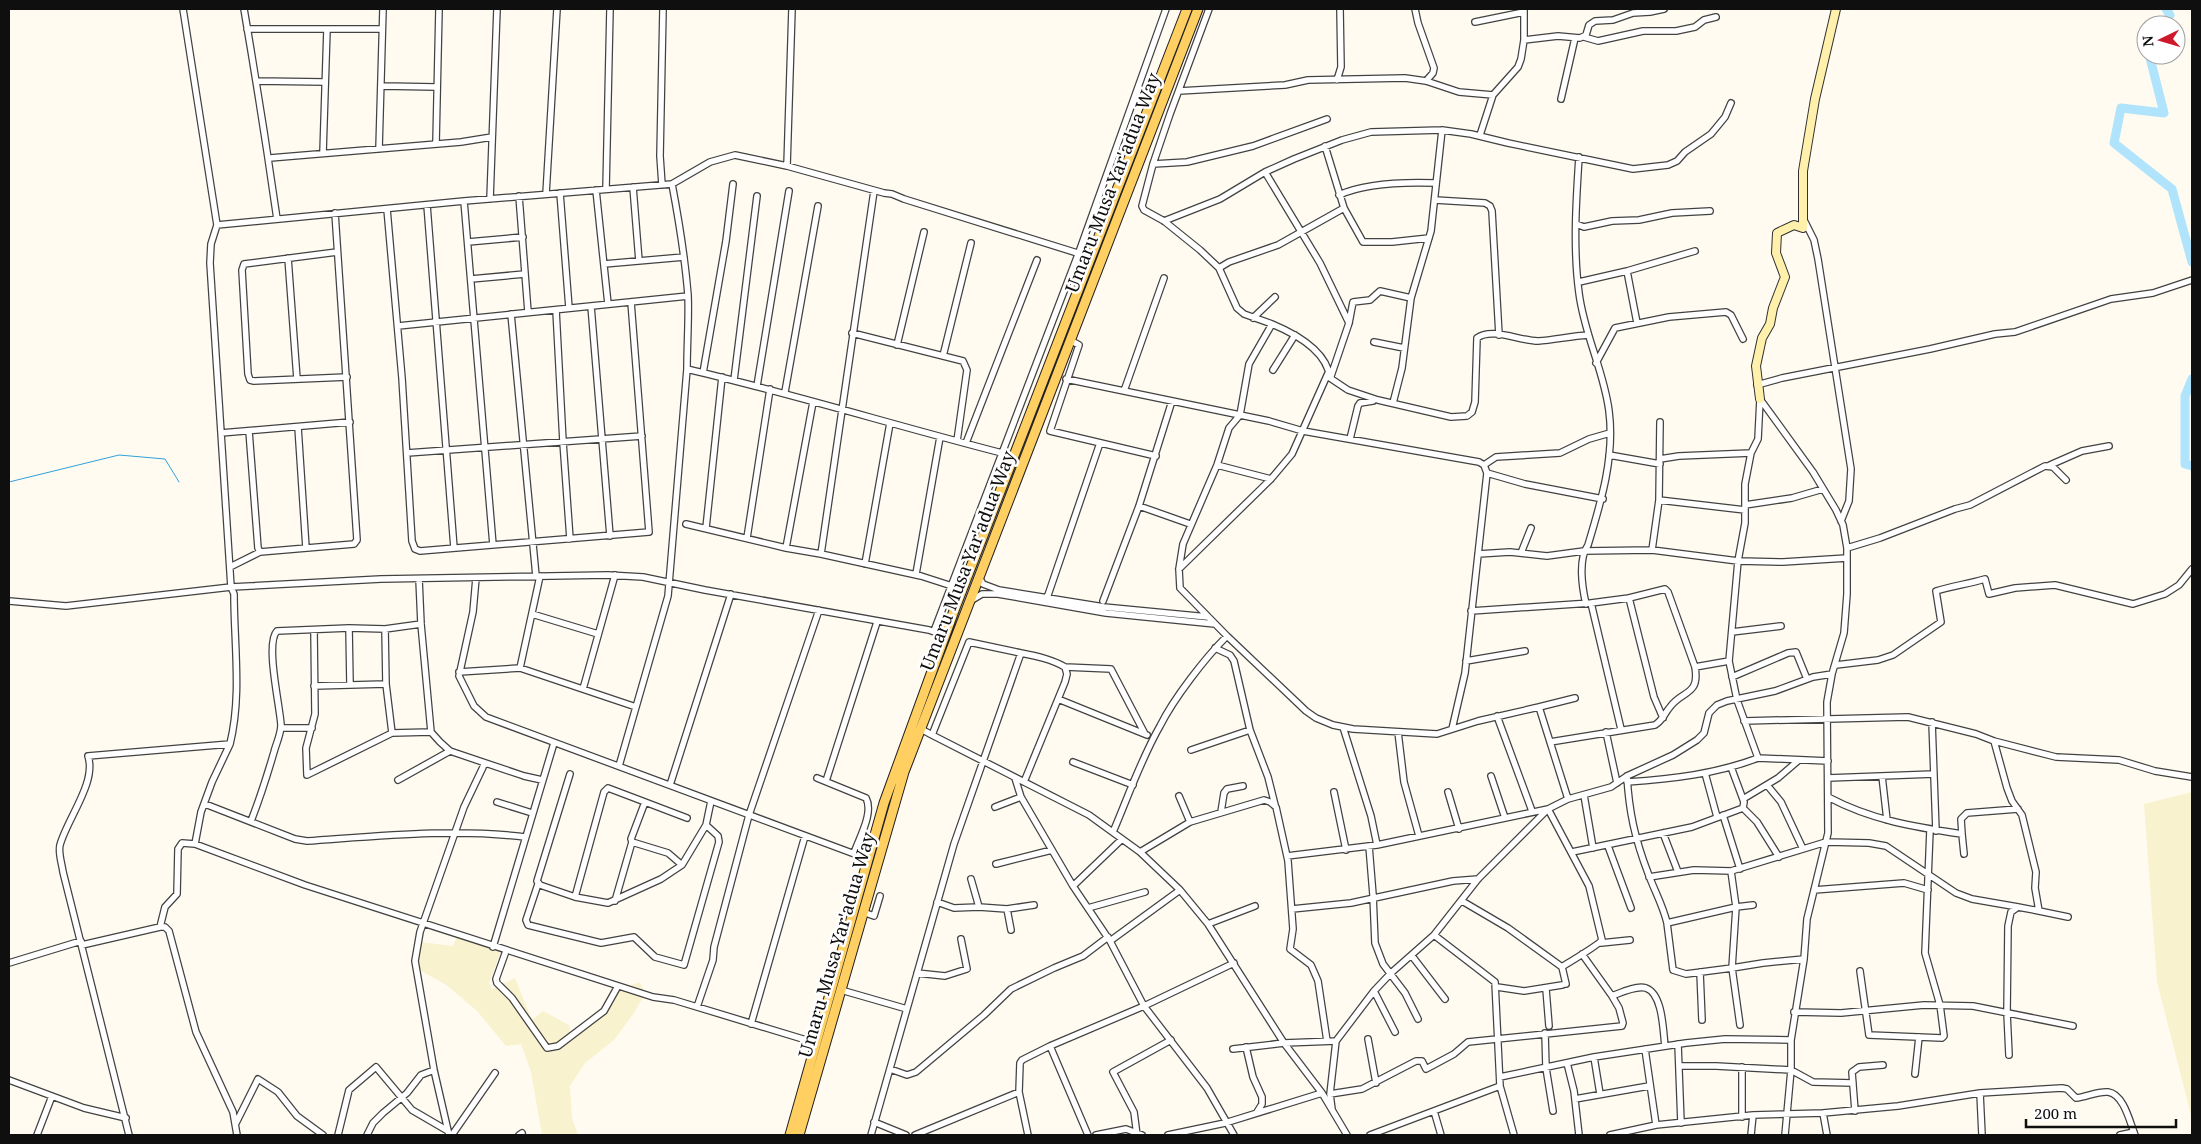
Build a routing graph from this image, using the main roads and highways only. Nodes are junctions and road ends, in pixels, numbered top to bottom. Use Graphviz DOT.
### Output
graph roads {
  1 [pos="1187,9"];
  2 [pos="1198,9"];
  3 [pos="884,803"];
  4 [pos="894,806"];
  5 [pos="790,1135"];
  6 [pos="799,1135"];
  1 -- 3 [label="main road, Umaru Musa Yar'adua Way"];
  2 -- 4 [label="main road, Umaru Musa Yar'adua Way"];
  3 -- 4 [label="main road"];
  3 -- 5 [label="main road, Umaru Musa Yar'adua Way"];
  4 -- 6 [label="main road, Umaru Musa Yar'adua Way"];
}
